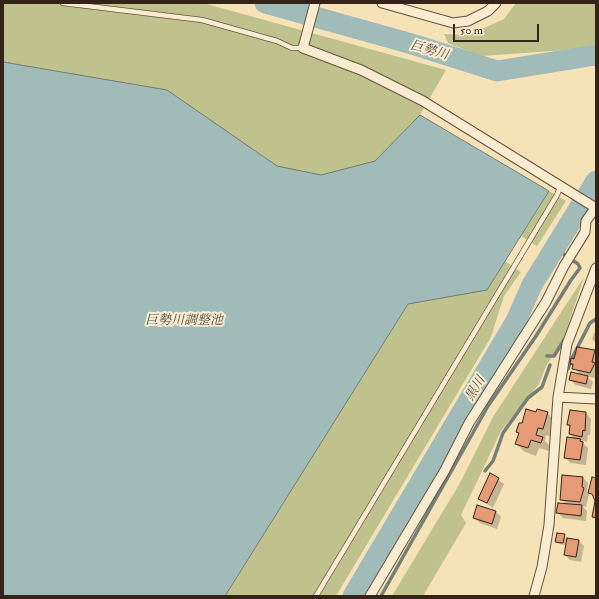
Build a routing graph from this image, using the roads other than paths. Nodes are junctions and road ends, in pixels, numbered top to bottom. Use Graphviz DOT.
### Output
graph roads {
  1 [pos="63,3"];
  2 [pos="315,3"];
  3 [pos="382,3"];
  4 [pos="496,3"];
  5 [pos="303,48"];
  6 [pos="561,185"];
  7 [pos="596,207"];
  8 [pos="596,268"];
  9 [pos="558,396"];
  10 [pos="596,399"];
  11 [pos="316,596"];
  12 [pos="370,596"];
  13 [pos="534,596"];
  1 -- 5 [label="lane"];
  2 -- 5 [label="street"];
  3 -- 4 [label="street"];
  5 -- 6 [label="street"];
  6 -- 7 [label="street"];
  6 -- 11 [label="lane"];
  7 -- 12 [label="street"];
  8 -- 9 [label="street"];
  9 -- 10 [label="street"];
  9 -- 13 [label="street"];
}
